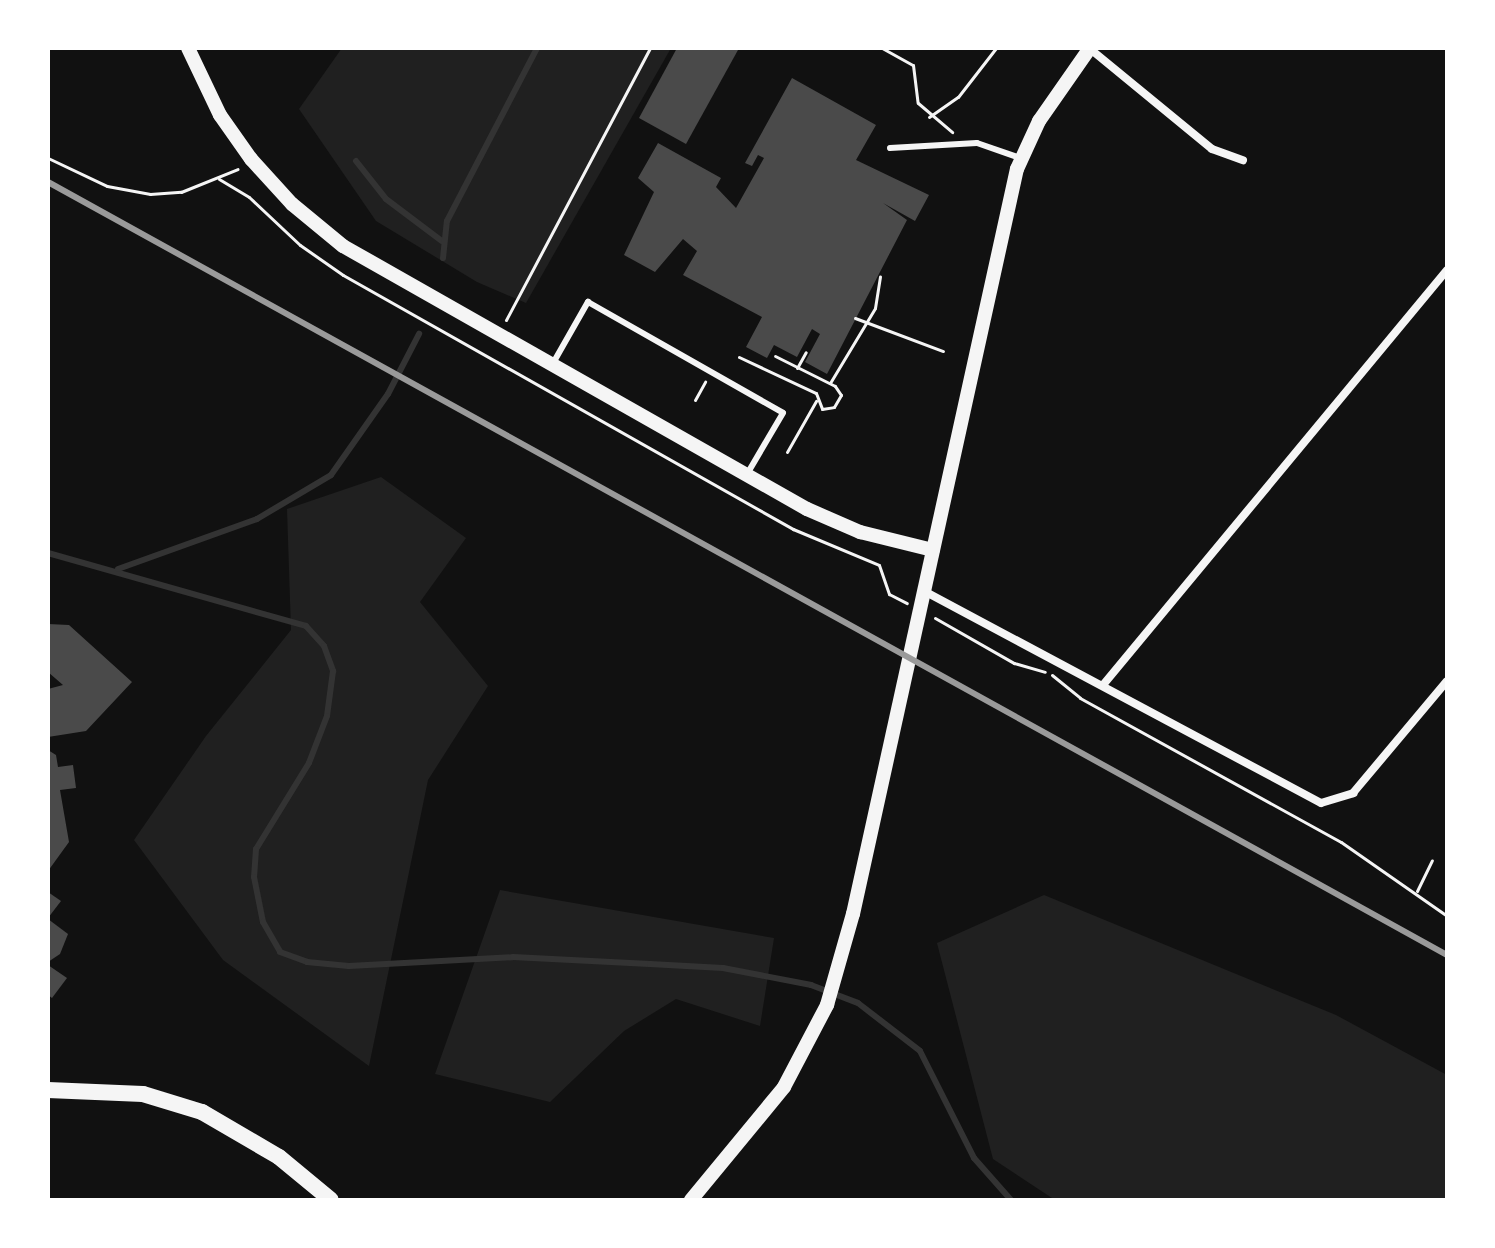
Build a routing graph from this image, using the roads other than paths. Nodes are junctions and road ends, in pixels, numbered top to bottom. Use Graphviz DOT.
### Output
graph roads {
  1 [pos="188,48"];
  2 [pos="1090,48"];
  3 [pos="890,148"];
  4 [pos="1021,159"];
  5 [pos="1243,160"];
  6 [pos="1447,270"];
  7 [pos="552,365"];
  8 [pos="747,474"];
  9 [pos="933,550"];
  10 [pos="924,591"];
  11 [pos="1447,681"];
  12 [pos="1103,685"];
  13 [pos="48,1090"];
  14 [pos="331,1200"];
  15 [pos="691,1200"];
  1 -- 7 [label="street"];
  2 -- 4 [label="street"];
  2 -- 5 [label="street"];
  3 -- 4 [label="lane"];
  4 -- 9 [label="street"];
  6 -- 12 [label="street"];
  7 -- 8 [label="street"];
  7 -- 8 [label="lane"];
  8 -- 9 [label="street"];
  9 -- 10 [label="street"];
  10 -- 12 [label="street"];
  10 -- 15 [label="street"];
  11 -- 12 [label="street"];
  13 -- 14 [label="main road"];
}
